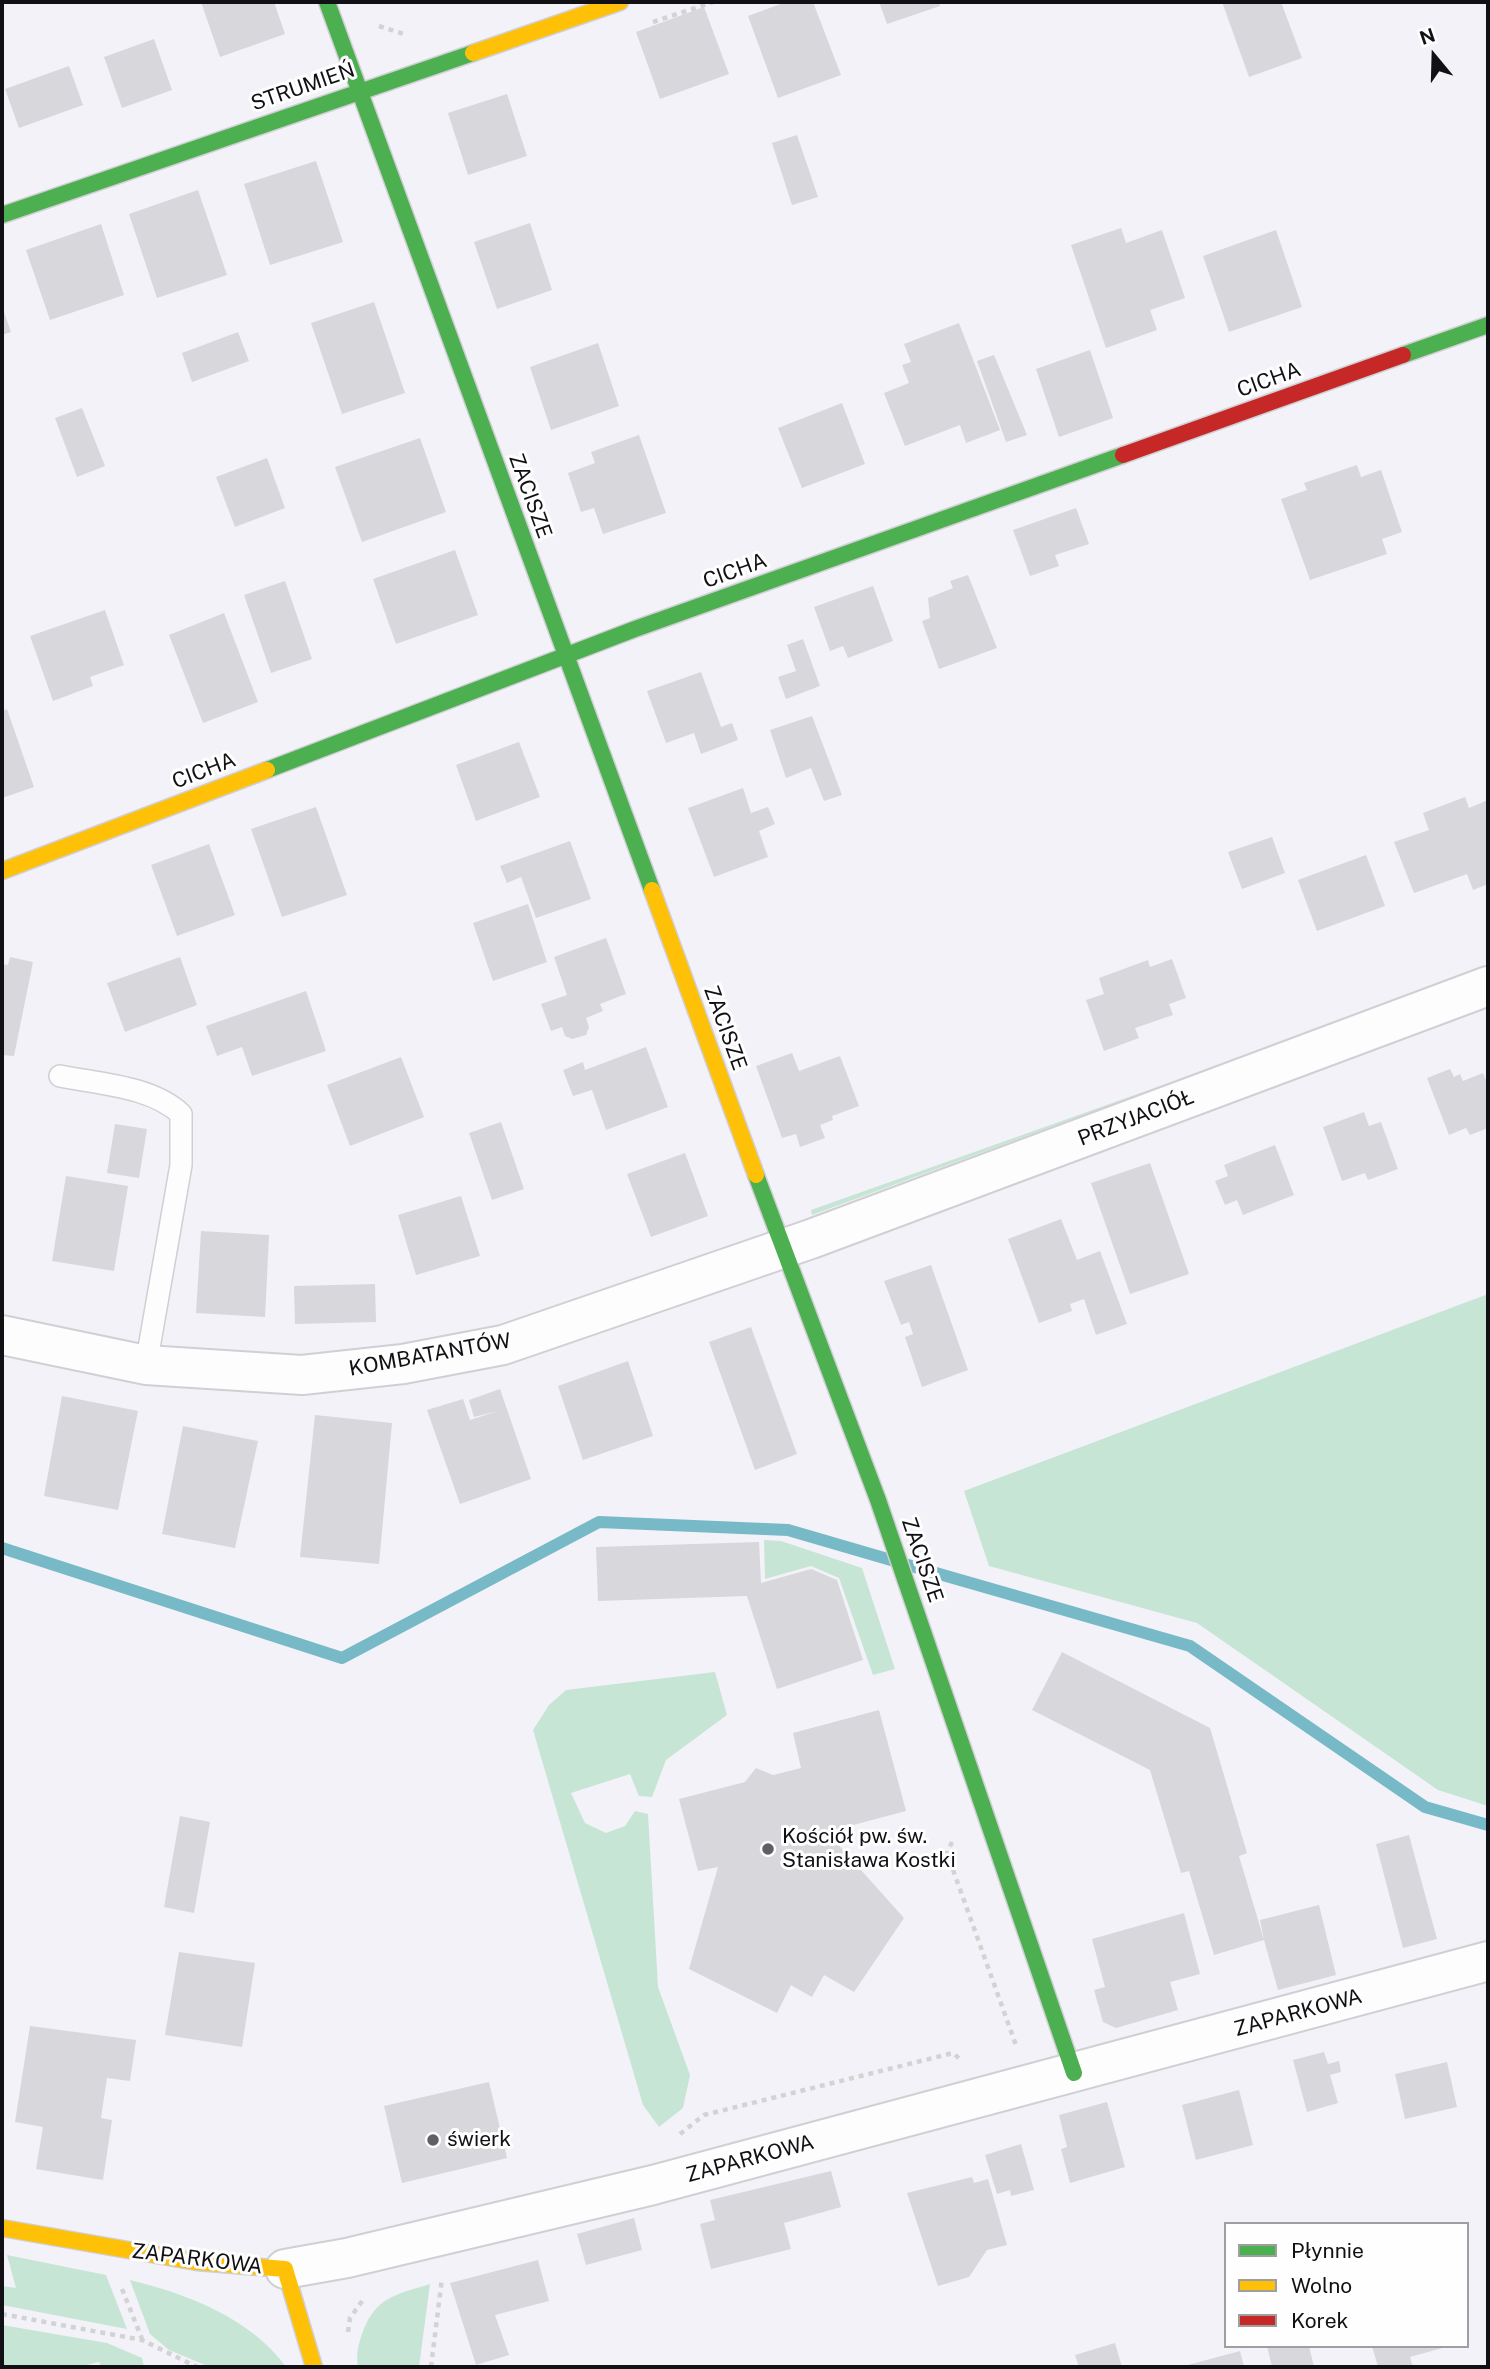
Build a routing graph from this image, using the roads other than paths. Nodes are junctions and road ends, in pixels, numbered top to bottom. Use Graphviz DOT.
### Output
graph roads {
  1 [pos="327,2"];
  2 [pos="620,2"];
  3 [pos="360,89"];
  4 [pos="2,215"];
  5 [pos="1488,325"];
  6 [pos="566,655"];
  7 [pos="2,871"];
  8 [pos="1488,986"];
  9 [pos="60,1076"];
  10 [pos="783,1249"];
  11 [pos="2,1335"];
  12 [pos="146,1365"];
  13 [pos="1488,1961"];
  14 [pos="1074,2073"];
  15 [pos="2,2228"];
  16 [pos="285,2269"];
  17 [pos="314,2367"];
  1 -- 3 [label="street, ZACISZE"];
  2 -- 3 [label="street, STRUMIEŃ"];
  3 -- 4 [label="street, STRUMIEŃ"];
  3 -- 6 [label="street, ZACISZE"];
  5 -- 6 [label="street, CICHA"];
  6 -- 7 [label="street, CICHA"];
  6 -- 10 [label="street, ZACISZE"];
  8 -- 10 [label="street, PRZYJACIÓŁ"];
  9 -- 12 [label="lane"];
  10 -- 12 [label="street, KOMBATANTÓW"];
  10 -- 14 [label="street, ZACISZE"];
  11 -- 12 [label="street, KOMBATANTÓW"];
  13 -- 14 [label="street, ZAPARKOWA"];
  14 -- 16 [label="street, ZAPARKOWA"];
  15 -- 16 [label="street, ZAPARKOWA"];
  16 -- 17 [label="street"];
}
